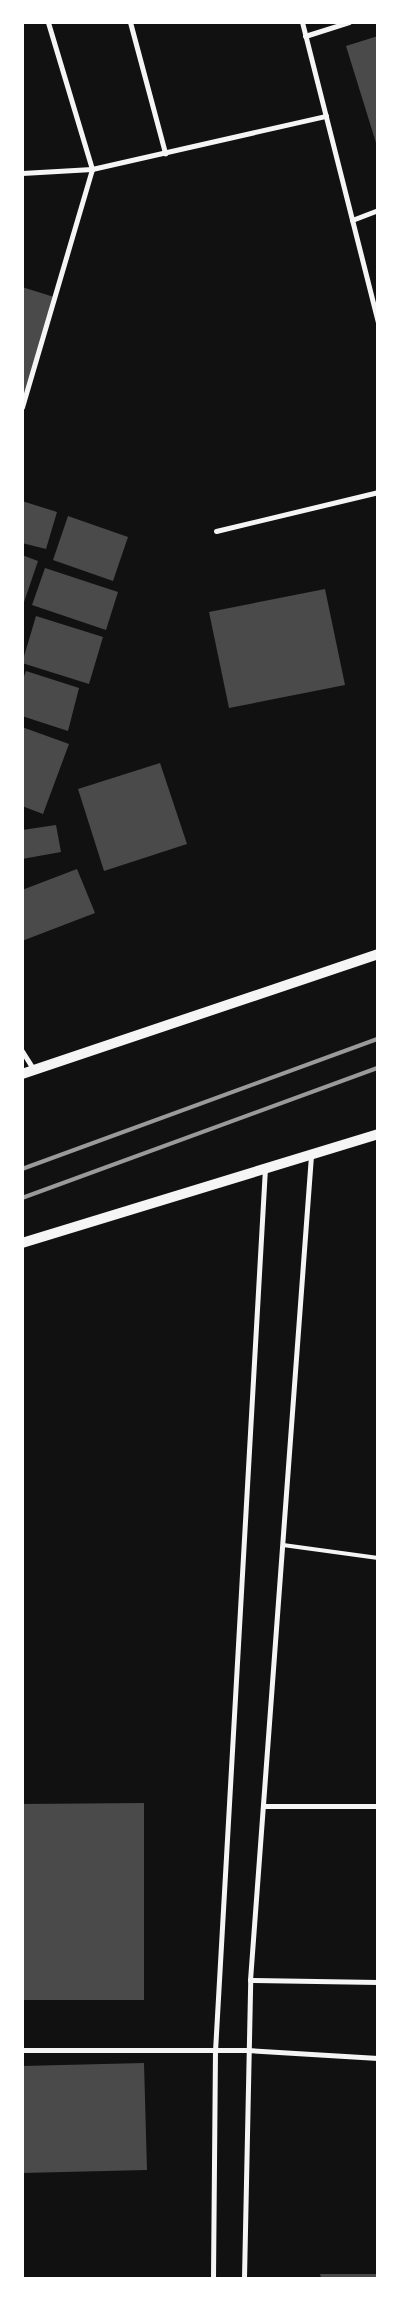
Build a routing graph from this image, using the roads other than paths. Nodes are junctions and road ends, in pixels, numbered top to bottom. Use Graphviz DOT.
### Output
graph roads {
  1 [pos="48,22"];
  2 [pos="130,22"];
  3 [pos="302,22"];
  4 [pos="349,22"];
  5 [pos="306,36"];
  6 [pos="326,116"];
  7 [pos="165,153"];
  8 [pos="92,169"];
  9 [pos="22,173"];
  10 [pos="378,210"];
  11 [pos="352,220"];
  12 [pos="378,323"];
  13 [pos="22,407"];
  14 [pos="378,492"];
  15 [pos="216,531"];
  16 [pos="378,954"];
  17 [pos="22,1051"];
  18 [pos="34,1070"];
  19 [pos="22,1074"];
  20 [pos="378,1134"];
  21 [pos="311,1156"];
  22 [pos="265,1169"];
  23 [pos="22,1243"];
  24 [pos="284,1545"];
  25 [pos="378,1558"];
  26 [pos="263,1806"];
  27 [pos="378,1806"];
  28 [pos="250,1980"];
  29 [pos="378,1982"];
  30 [pos="22,2050"];
  31 [pos="247,2050"];
  32 [pos="215,2051"];
  33 [pos="378,2058"];
  34 [pos="212,2278"];
  35 [pos="244,2278"];
  1 -- 8 [label="street"];
  2 -- 7 [label="street"];
  3 -- 5 [label="street"];
  4 -- 5 [label="street"];
  5 -- 6 [label="street"];
  6 -- 7 [label="street"];
  6 -- 11 [label="street"];
  7 -- 8 [label="street"];
  8 -- 9 [label="street"];
  8 -- 13 [label="street"];
  10 -- 11 [label="street"];
  11 -- 12 [label="street"];
  14 -- 15 [label="street"];
  16 -- 18 [label="main road"];
  17 -- 18 [label="street"];
  18 -- 19 [label="main road"];
  20 -- 21 [label="main road"];
  21 -- 22 [label="main road"];
  21 -- 24 [label="street"];
  22 -- 23 [label="main road"];
  22 -- 32 [label="street"];
  24 -- 25 [label="lane"];
  24 -- 26 [label="street"];
  26 -- 27 [label="street"];
  26 -- 28 [label="street"];
  28 -- 29 [label="street"];
  28 -- 31 [label="street"];
  30 -- 32 [label="street"];
  31 -- 32 [label="street"];
  31 -- 33 [label="street"];
  31 -- 35 [label="street"];
  32 -- 34 [label="street"];
}
